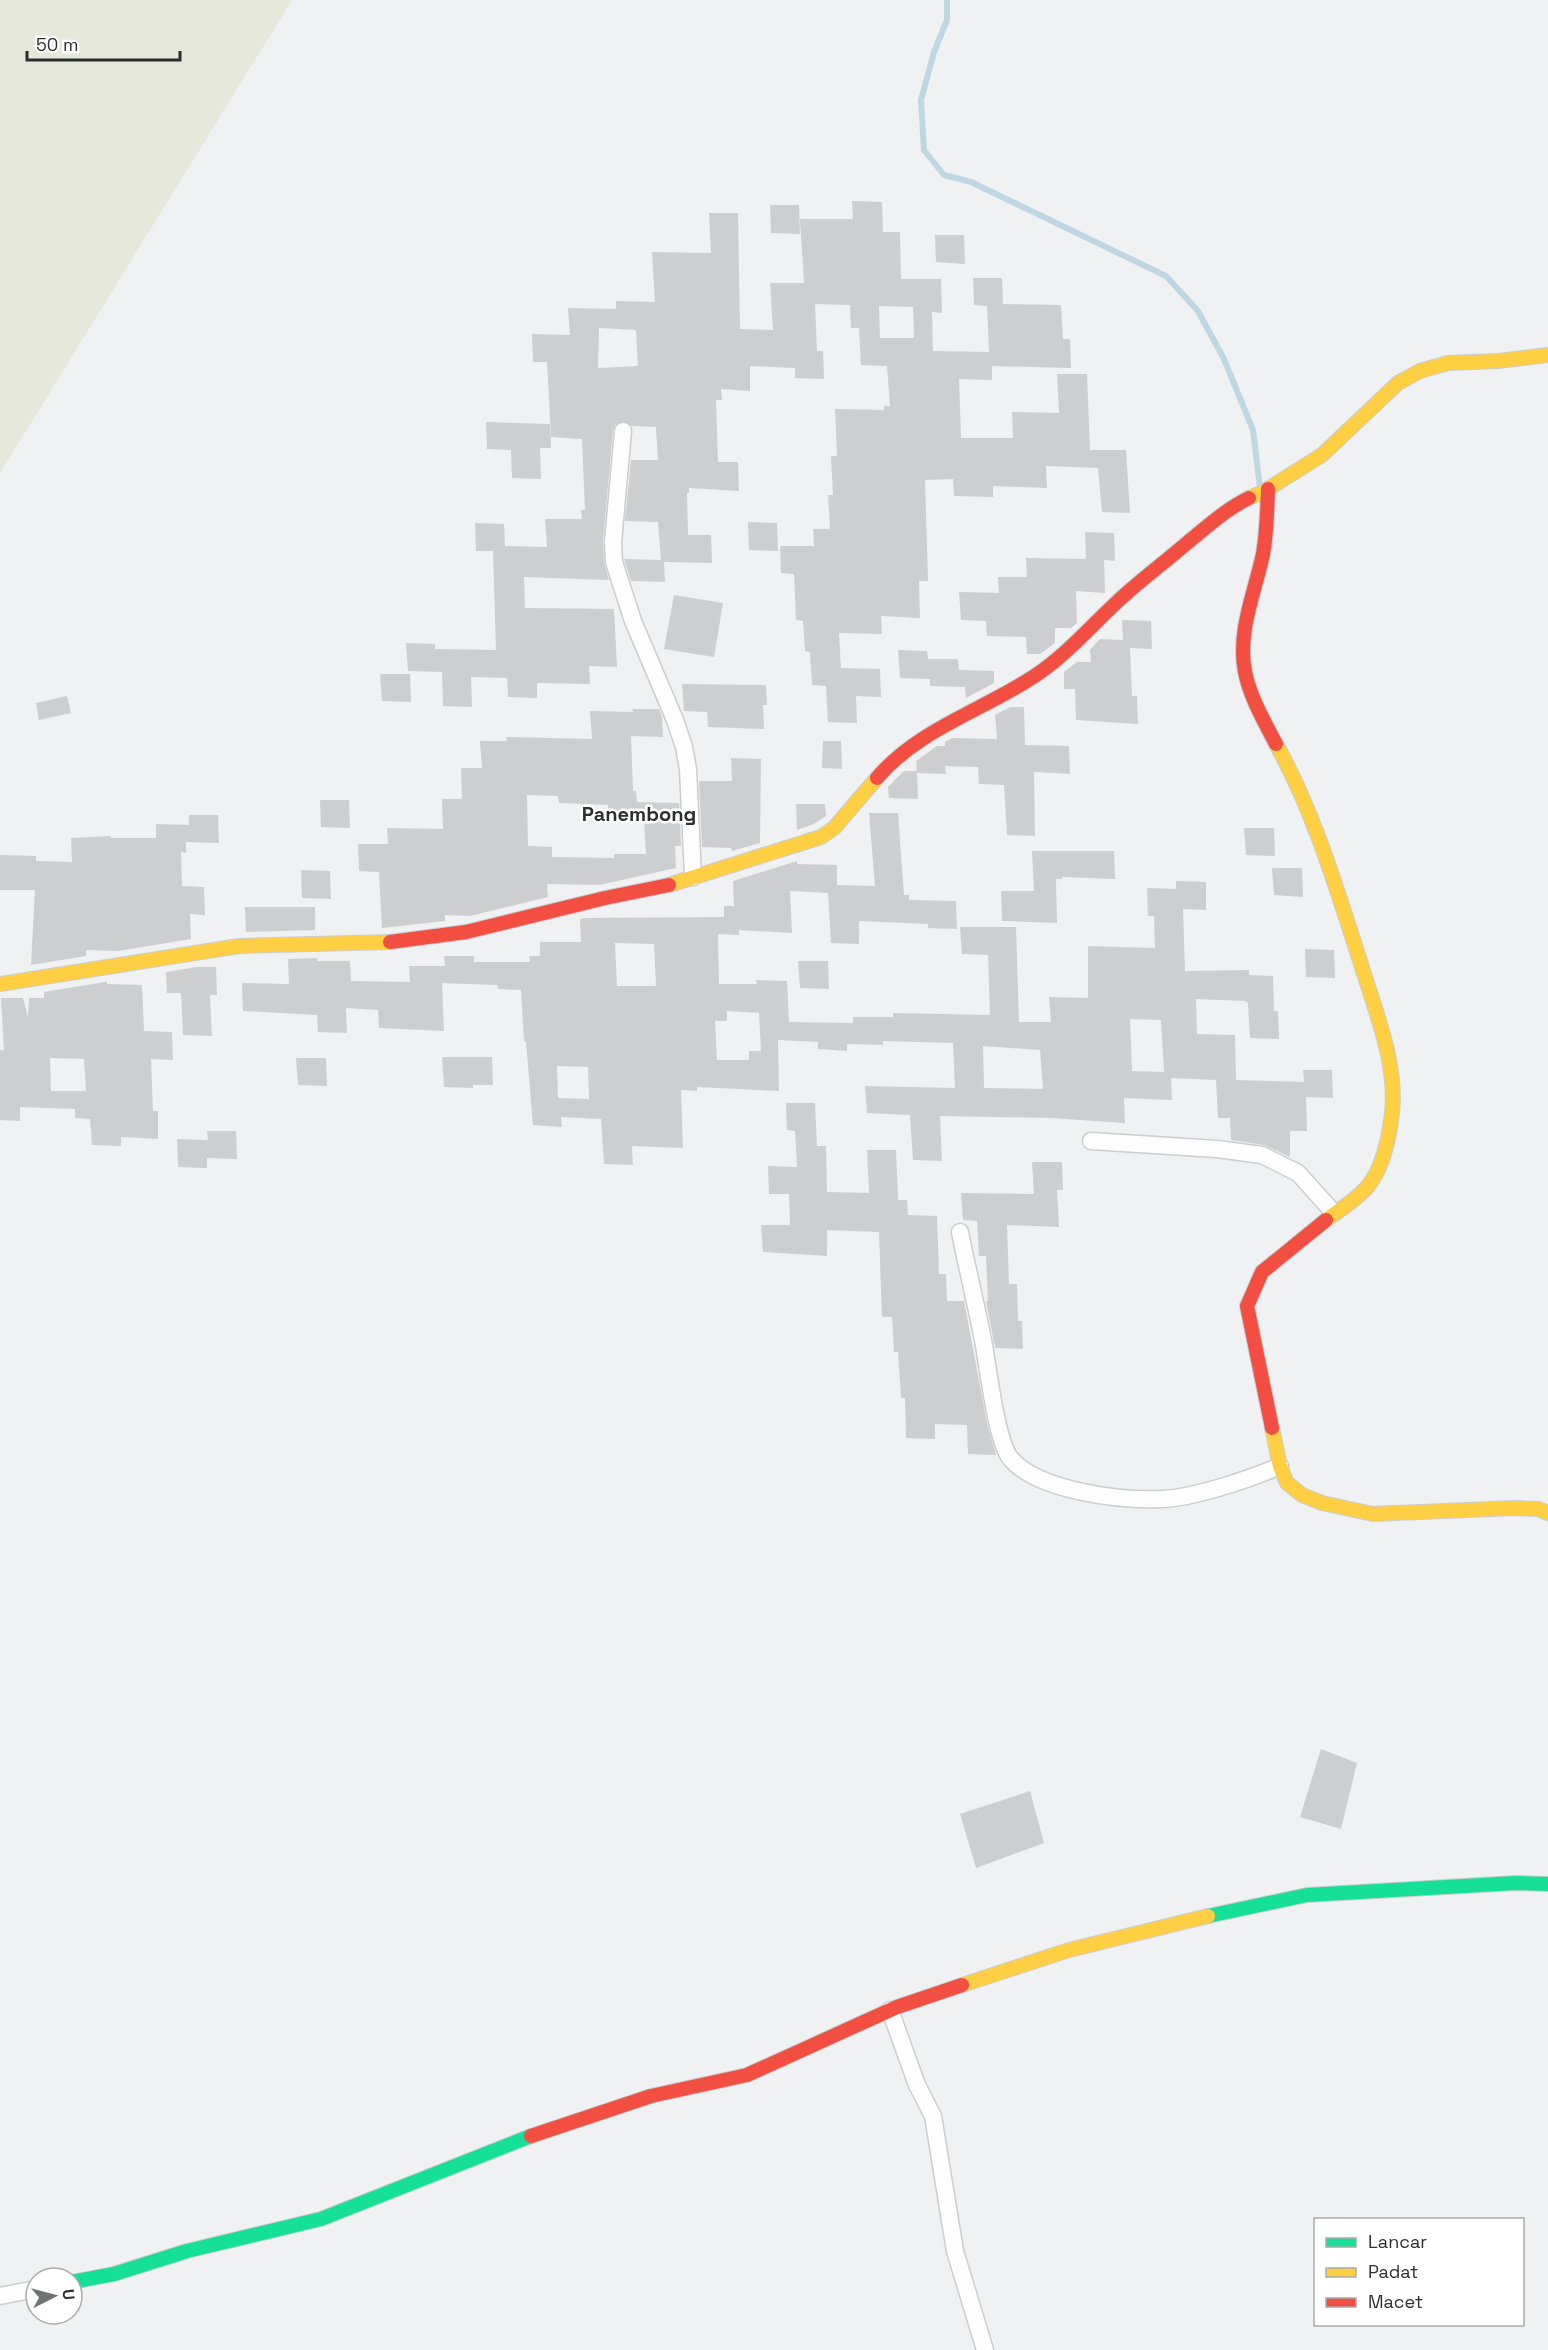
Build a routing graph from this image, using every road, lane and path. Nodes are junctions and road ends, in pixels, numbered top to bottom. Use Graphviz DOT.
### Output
graph roads {
  1 [pos="1548,356"];
  2 [pos="623,431"];
  3 [pos="1265,491"];
  4 [pos="693,877"];
  5 [pos="0,984"];
  6 [pos="1091,1141"];
  7 [pos="1332,1212"];
  8 [pos="960,1232"];
  9 [pos="1277,1468"];
  10 [pos="1548,1513"];
  11 [pos="1548,1884"];
  12 [pos="890,2010"];
  13 [pos="84,2280"];
  14 [pos="24,2291"];
  15 [pos="0,2296"];
  16 [pos="985,2350"];
  1 -- 3 [label="street"];
  2 -- 4 [label="street"];
  3 -- 4 [label="street"];
  3 -- 7 [label="street"];
  4 -- 5 [label="street"];
  6 -- 7 [label="street"];
  7 -- 9 [label="street"];
  8 -- 9 [label="street"];
  9 -- 10 [label="street"];
  11 -- 12 [label="street"];
  12 -- 13 [label="street"];
  12 -- 16 [label="street"];
  14 -- 15 [label="street"];
}
